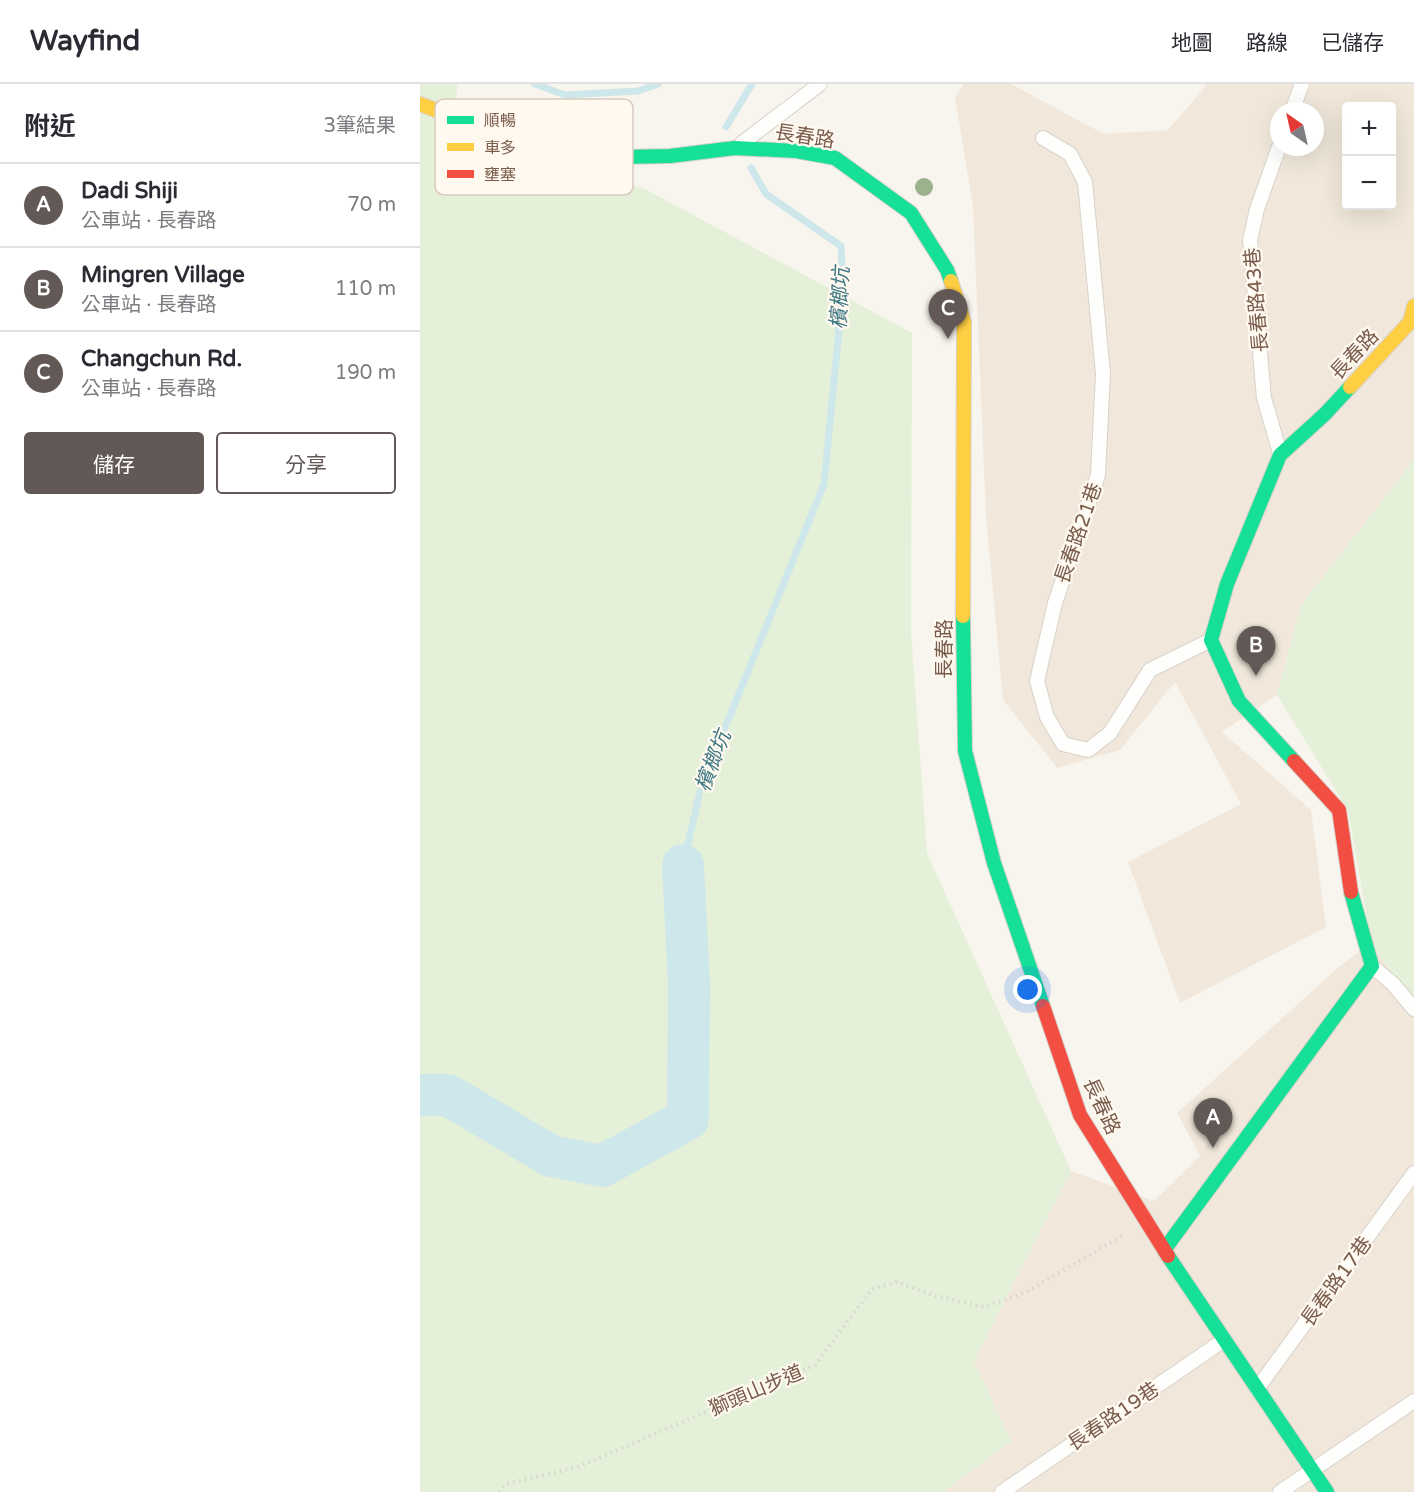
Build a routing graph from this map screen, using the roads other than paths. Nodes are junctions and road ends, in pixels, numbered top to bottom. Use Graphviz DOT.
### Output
graph roads {
  1 [pos="820,84"];
  2 [pos="1302,84"];
  3 [pos="1295,102"];
  4 [pos="420,104"];
  5 [pos="435,110"];
  6 [pos="1043,138"];
  7 [pos="735,147"];
  8 [pos="1276,156"];
  9 [pos="633,157"];
  10 [pos="1414,306"];
  11 [pos="1280,455"];
  12 [pos="1211,640"];
  13 [pos="1372,966"];
  14 [pos="1414,1009"];
  15 [pos="1414,1173"];
  16 [pos="1164,1250"];
  17 [pos="1224,1340"];
  18 [pos="1257,1389"];
  19 [pos="1414,1401"];
  20 [pos="1312,1470"];
  21 [pos="1002,1492"];
  22 [pos="1280,1492"];
  23 [pos="1327,1492"];
  1 -- 7 [label="lane"];
  2 -- 3 [label="lane"];
  4 -- 5 [label="street, 長春路"];
  6 -- 12 [label="lane, 長春路21巷"];
  7 -- 9 [label="street, 長春路"];
  7 -- 16 [label="street, 長春路"];
  8 -- 11 [label="lane, 長春路43巷"];
  10 -- 11 [label="street, 長春路"];
  11 -- 12 [label="street, 長春路"];
  12 -- 13 [label="street"];
  13 -- 14 [label="lane"];
  13 -- 16 [label="street"];
  15 -- 18 [label="lane, 長春路17巷"];
  16 -- 17 [label="street, 長春路"];
  17 -- 18 [label="street, 長春路"];
  17 -- 21 [label="lane, 長春路19巷"];
  18 -- 20 [label="street, 長春路"];
  19 -- 20 [label="lane"];
  20 -- 22 [label="lane"];
  20 -- 23 [label="street, 長春路"];
}
